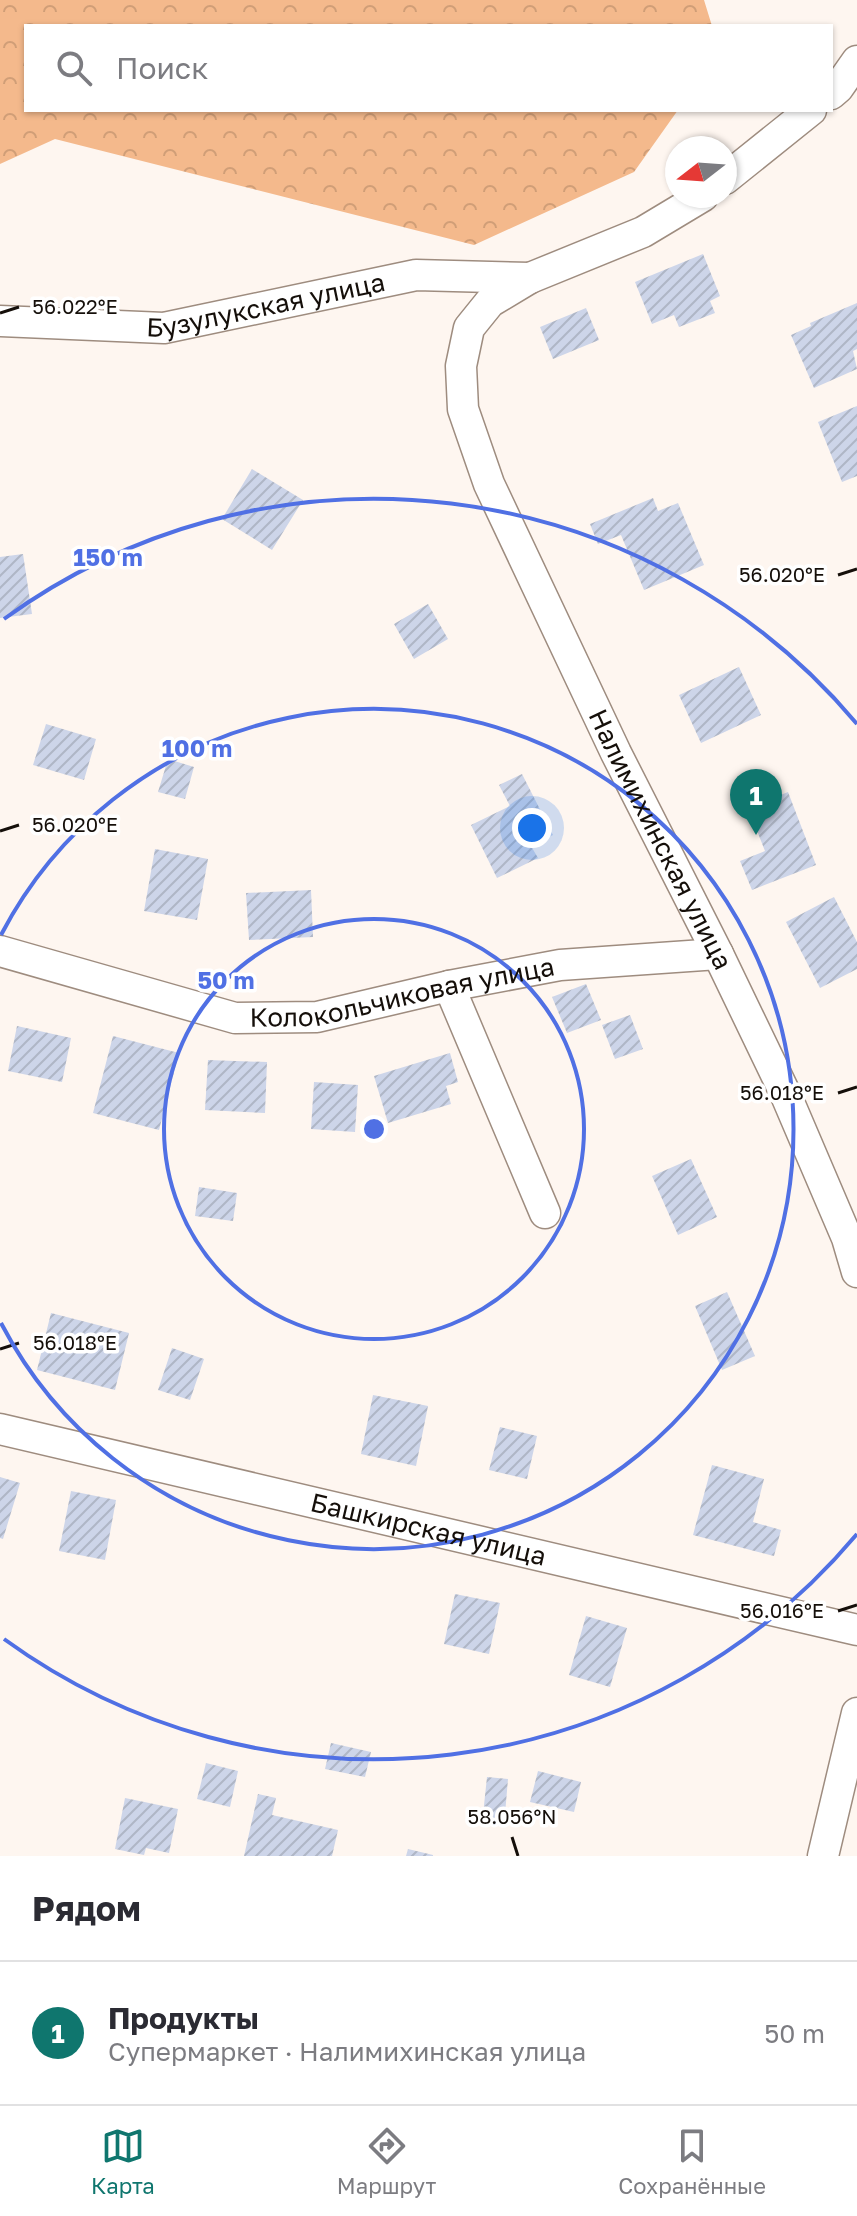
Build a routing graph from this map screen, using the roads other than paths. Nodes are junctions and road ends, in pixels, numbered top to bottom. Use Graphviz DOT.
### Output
graph roads {
  1 [pos="857,61"];
  2 [pos="833,91"];
  3 [pos="809,112"];
  4 [pos="737,169"];
  5 [pos="683,208"];
  6 [pos="530,278"];
  7 [pos="0,321"];
  8 [pos="463,409"];
  9 [pos="0,951"];
  10 [pos="718,954"];
  11 [pos="449,986"];
  12 [pos="545,1213"];
  13 [pos="857,1272"];
  14 [pos="0,1429"];
  15 [pos="857,1630"];
  16 [pos="857,1713"];
  17 [pos="823,1856"];
  1 -- 2 [label="street"];
  3 -- 4 [label="street"];
  5 -- 6 [label="street, Бузулукская улица"];
  6 -- 7 [label="street, Бузулукская улица"];
  6 -- 8 [label="street, Бузулукская улица"];
  8 -- 10 [label="street, Налимихинская улица"];
  9 -- 11 [label="street, Колокольчиковая улица"];
  10 -- 11 [label="street, Колокольчиковая улица"];
  10 -- 13 [label="street, Налимихинская улица"];
  11 -- 12 [label="street"];
  14 -- 15 [label="street, Башкирская улица"];
  16 -- 17 [label="street"];
}
